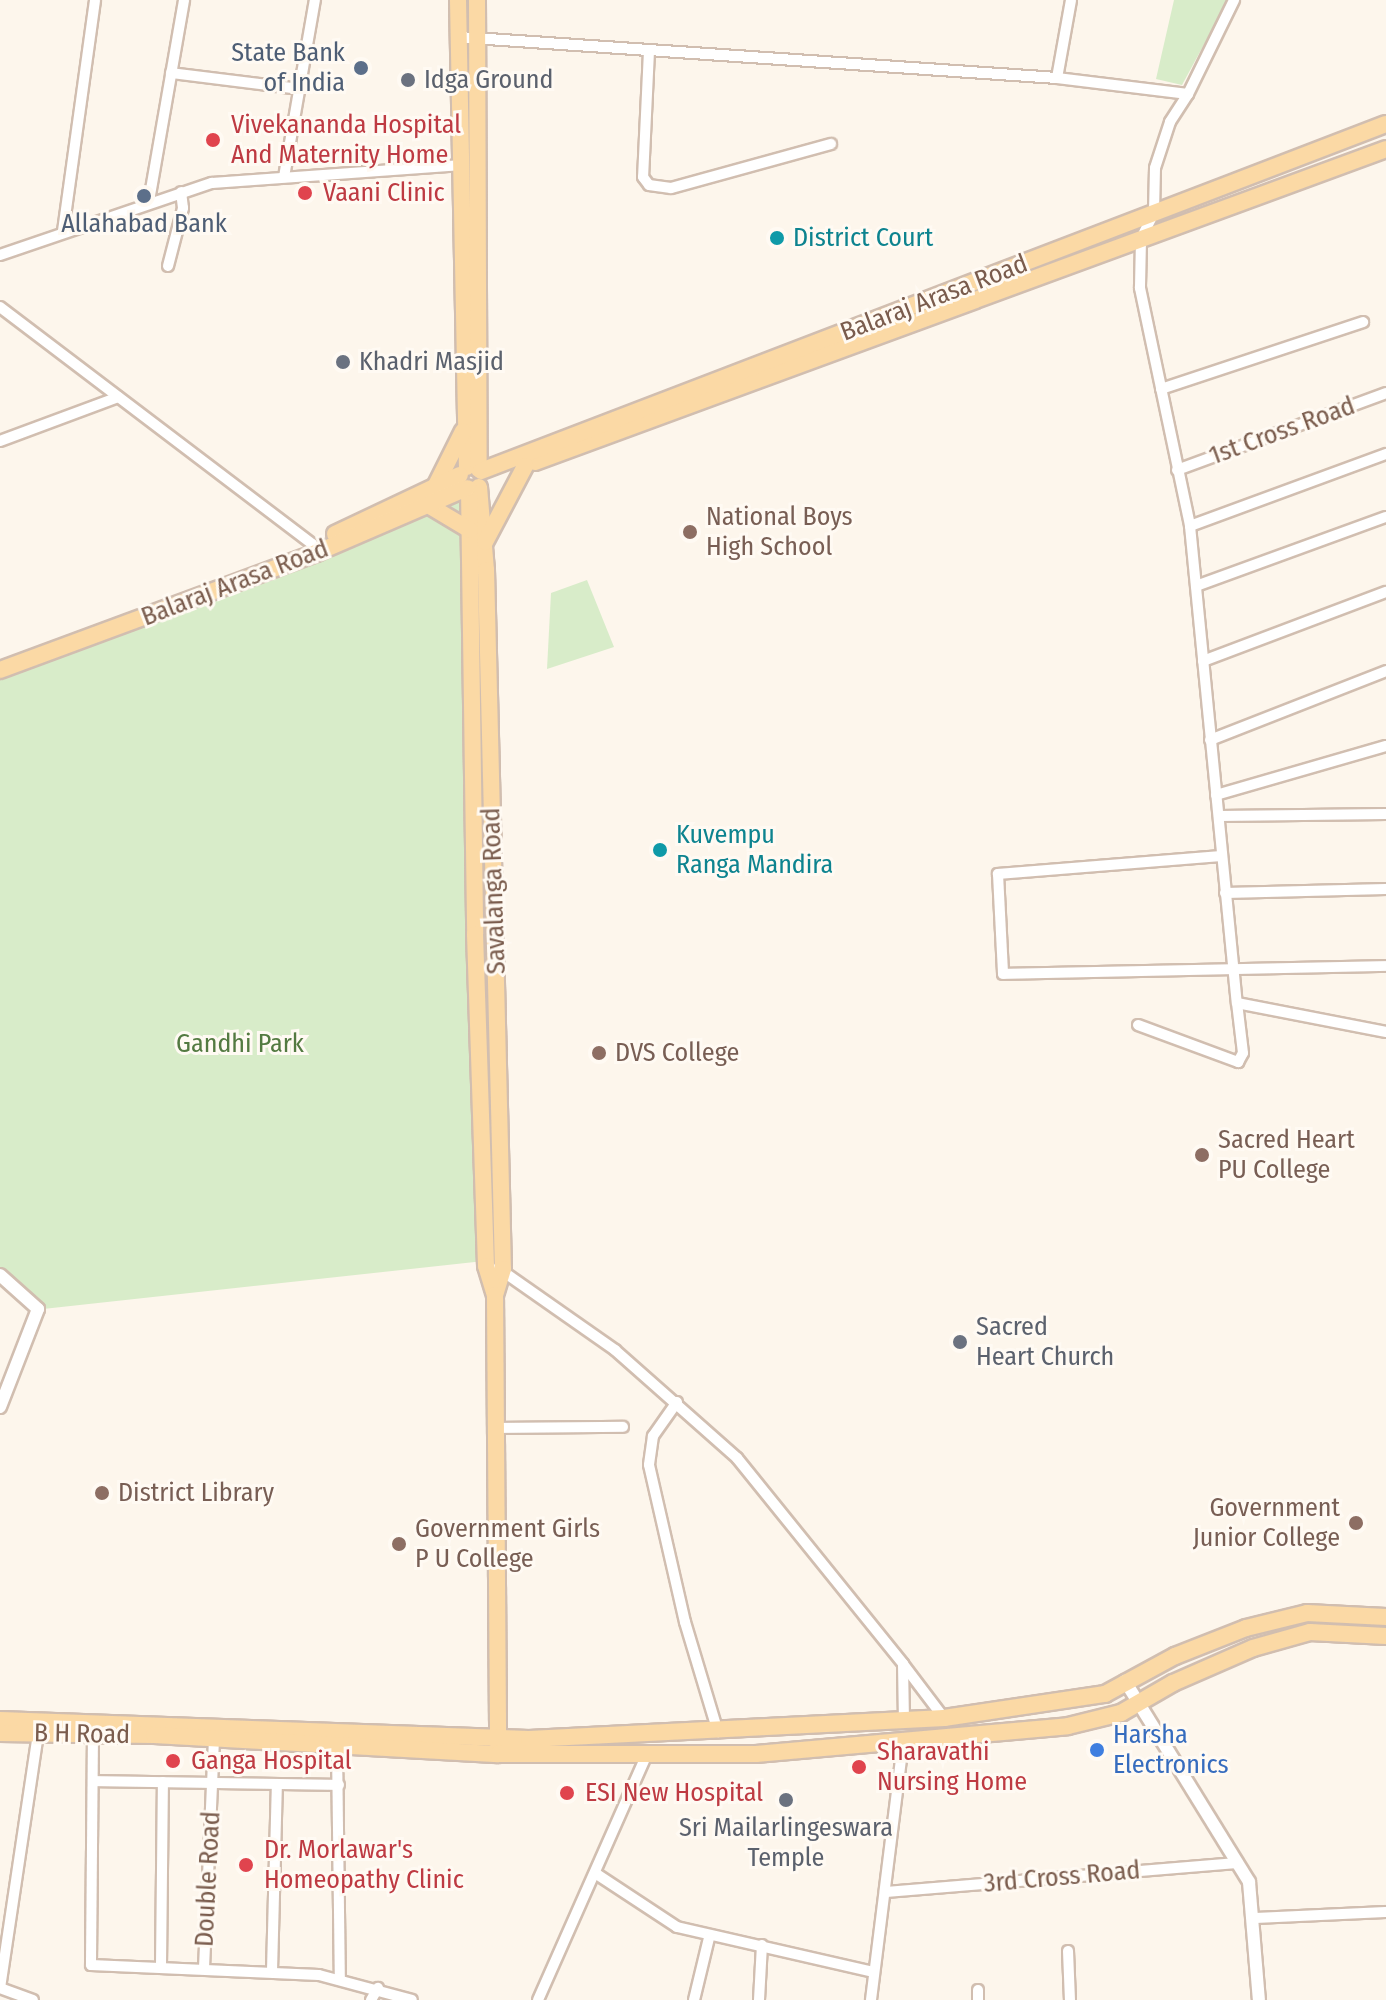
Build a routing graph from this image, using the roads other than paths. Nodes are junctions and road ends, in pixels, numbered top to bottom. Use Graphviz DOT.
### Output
graph roads {
  1 [pos="95,0"];
  2 [pos="184,0"];
  3 [pos="315,0"];
  4 [pos="458,0"];
  5 [pos="477,0"];
  6 [pos="1071,0"];
  7 [pos="1234,0"];
  8 [pos="459,37"];
  9 [pos="480,38"];
  10 [pos="649,51"];
  11 [pos="171,73"];
  12 [pos="1057,78"];
  13 [pos="299,89"];
  14 [pos="1188,94"];
  15 [pos="1386,124"];
  16 [pos="831,144"];
  17 [pos="1386,149"];
  18 [pos="462,165"];
  19 [pos="284,177"];
  20 [pos="181,192"];
  21 [pos="149,201"];
  22 [pos="1154,213"];
  23 [pos="63,231"];
  24 [pos="1141,239"];
  25 [pos="0,255"];
  26 [pos="168,266"];
  27 [pos="0,307"];
  28 [pos="1363,322"];
  29 [pos="1161,389"];
  30 [pos="1386,393"];
  31 [pos="118,397"];
  32 [pos="467,418"];
  33 [pos="0,441"];
  34 [pos="1386,454"];
  35 [pos="525,466"];
  36 [pos="1177,470"];
  37 [pos="473,478"];
  38 [pos="436,486"];
  39 [pos="428,505"];
  40 [pos="1386,517"];
  41 [pos="1190,526"];
  42 [pos="470,530"];
  43 [pos="484,545"];
  44 [pos="314,549"];
  45 [pos="1196,586"];
  46 [pos="1386,592"];
  47 [pos="0,660"];
  48 [pos="1203,661"];
  49 [pos="0,670"];
  50 [pos="1386,671"];
  51 [pos="1210,740"];
  52 [pos="1386,746"];
  53 [pos="1216,795"];
  54 [pos="1386,814"];
  55 [pos="1220,816"];
  56 [pos="1221,856"];
  57 [pos="1386,889"];
  58 [pos="1225,893"];
  59 [pos="1386,966"];
  60 [pos="1233,967"];
  61 [pos="1237,1003"];
  62 [pos="1138,1025"];
  63 [pos="1386,1032"];
  64 [pos="495,1268"];
  65 [pos="0,1275"];
  66 [pos="677,1402"];
  67 [pos="0,1407"];
  68 [pos="623,1427"];
  69 [pos="497,1428"];
  70 [pos="1386,1617"];
  71 [pos="1386,1636"];
  72 [pos="903,1664"];
  73 [pos="1125,1681"];
  74 [pos="1136,1704"];
  75 [pos="944,1718"];
  76 [pos="904,1719"];
  77 [pos="0,1720"];
  78 [pos="718,1732"];
  79 [pos="0,1733"];
  80 [pos="38,1733"];
  81 [pos="93,1733"];
  82 [pos="214,1742"];
  83 [pos="903,1742"];
  84 [pos="498,1746"];
  85 [pos="337,1747"];
  86 [pos="647,1754"];
  87 [pos="93,1781"];
  88 [pos="163,1782"];
  89 [pos="212,1782"];
  90 [pos="277,1785"];
  91 [pos="339,1785"];
  92 [pos="1238,1863"];
  93 [pos="595,1873"];
  94 [pos="885,1892"];
  95 [pos="1386,1912"];
  96 [pos="1255,1918"];
  97 [pos="709,1938"];
  98 [pos="762,1945"];
  99 [pos="1068,1951"];
  100 [pos="161,1966"];
  101 [pos="204,1968"];
  102 [pos="272,1971"];
  103 [pos="873,1972"];
  104 [pos="340,1980"];
  105 [pos="0,1988"];
  106 [pos="378,1988"];
  107 [pos="33,2000"];
  108 [pos="371,2000"];
  109 [pos="412,2000"];
  110 [pos="538,2000"];
  111 [pos="694,2000"];
  112 [pos="759,2000"];
  113 [pos="871,2000"];
  114 [pos="1070,2000"];
  115 [pos="1259,2000"];
  1 -- 23 [label="street"];
  2 -- 11 [label="street"];
  3 -- 13 [label="street"];
  4 -- 8 [label="main road, Savalanga Road"];
  5 -- 9 [label="main road, Savalanga Road"];
  6 -- 12 [label="street"];
  7 -- 14 [label="street"];
  8 -- 9 [label="street"];
  8 -- 18 [label="main road, Savalanga Road"];
  9 -- 10 [label="street"];
  9 -- 37 [label="main road, Savalanga Road"];
  10 -- 12 [label="street"];
  10 -- 16 [label="street"];
  11 -- 13 [label="street"];
  11 -- 21 [label="street"];
  12 -- 14 [label="street"];
  13 -- 19 [label="street"];
  14 -- 22 [label="street"];
  15 -- 22 [label="main road, Balaraj Arasa Road"];
  17 -- 24 [label="main road, Balaraj Arasa Road"];
  18 -- 19 [label="street"];
  18 -- 32 [label="main road, Savalanga Road"];
  19 -- 20 [label="street"];
  20 -- 21 [label="street"];
  20 -- 26 [label="street"];
  21 -- 23 [label="street"];
  22 -- 24 [label="street"];
  22 -- 37 [label="main road, Balaraj Arasa Road"];
  23 -- 25 [label="street"];
  24 -- 29 [label="street"];
  24 -- 35 [label="main road, Balaraj Arasa Road"];
  27 -- 31 [label="street"];
  28 -- 29 [label="street"];
  29 -- 36 [label="street"];
  30 -- 36 [label="street, 1st Cross Road"];
  31 -- 33 [label="street"];
  31 -- 44 [label="street"];
  32 -- 37 [label="main road, Savalanga Road"];
  32 -- 38 [label="main road"];
  34 -- 41 [label="street"];
  35 -- 37 [label="main road, Balaraj Arasa Road"];
  35 -- 43 [label="main road"];
  36 -- 41 [label="street"];
  37 -- 38 [label="main road"];
  37 -- 39 [label="main road, Balaraj Arasa Road"];
  37 -- 42 [label="main road, Savalanga Road"];
  37 -- 43 [label="main road, Savalanga Road"];
  38 -- 44 [label="main road"];
  39 -- 42 [label="main road"];
  39 -- 44 [label="main road, Balaraj Arasa Road"];
  40 -- 45 [label="street"];
  41 -- 45 [label="street"];
  42 -- 64 [label="main road, Savalanga Road"];
  43 -- 64 [label="main road, Savalanga Road"];
  44 -- 47 [label="main road"];
  44 -- 49 [label="main road, Balaraj Arasa Road"];
  45 -- 48 [label="street"];
  46 -- 48 [label="street"];
  48 -- 51 [label="street"];
  50 -- 51 [label="street"];
  51 -- 53 [label="street"];
  52 -- 53 [label="street"];
  53 -- 55 [label="street"];
  54 -- 55 [label="street"];
  55 -- 56 [label="street"];
  56 -- 58 [label="street"];
  56 -- 60 [label="street"];
  57 -- 58 [label="street"];
  58 -- 60 [label="street"];
  59 -- 60 [label="street"];
  60 -- 61 [label="street"];
  61 -- 62 [label="street"];
  61 -- 63 [label="street"];
  64 -- 66 [label="street"];
  64 -- 69 [label="main road, Savalanga Road"];
  65 -- 67 [label="street"];
  66 -- 72 [label="street"];
  66 -- 78 [label="street"];
  68 -- 69 [label="street"];
  69 -- 84 [label="main road, Savalanga Road"];
  70 -- 73 [label="main road"];
  71 -- 74 [label="main road"];
  72 -- 75 [label="street"];
  72 -- 76 [label="street"];
  73 -- 74 [label="street"];
  73 -- 75 [label="main road"];
  74 -- 83 [label="main road"];
  74 -- 92 [label="street"];
  75 -- 76 [label="main road"];
  76 -- 78 [label="main road"];
  77 -- 84 [label="main road"];
  78 -- 84 [label="main road"];
  79 -- 80 [label="main road, B H Road"];
  80 -- 81 [label="main road, B H Road"];
  80 -- 105 [label="street"];
  81 -- 82 [label="main road, B H Road"];
  81 -- 87 [label="street"];
  82 -- 85 [label="main road, B H Road"];
  82 -- 89 [label="street, Double Road"];
  83 -- 86 [label="main road"];
  83 -- 94 [label="street"];
  84 -- 85 [label="main road, B H Road"];
  84 -- 86 [label="main road"];
  85 -- 91 [label="street"];
  86 -- 93 [label="street"];
  87 -- 88 [label="street"];
  87 -- 100 [label="street"];
  88 -- 89 [label="street"];
  88 -- 100 [label="street"];
  89 -- 90 [label="street"];
  89 -- 101 [label="street, Double Road"];
  90 -- 91 [label="street"];
  90 -- 102 [label="street"];
  91 -- 104 [label="street"];
  92 -- 94 [label="street, 3rd Cross Road"];
  92 -- 96 [label="street"];
  93 -- 97 [label="street"];
  93 -- 110 [label="street"];
  94 -- 103 [label="street"];
  95 -- 96 [label="street"];
  96 -- 115 [label="street"];
  97 -- 98 [label="street"];
  97 -- 111 [label="street"];
  98 -- 103 [label="street"];
  98 -- 112 [label="street"];
  99 -- 114 [label="street"];
  100 -- 101 [label="street"];
  101 -- 102 [label="street"];
  102 -- 104 [label="street"];
  103 -- 113 [label="street"];
  104 -- 106 [label="street"];
  105 -- 107 [label="street"];
  106 -- 108 [label="street"];
  106 -- 109 [label="street"];
}
